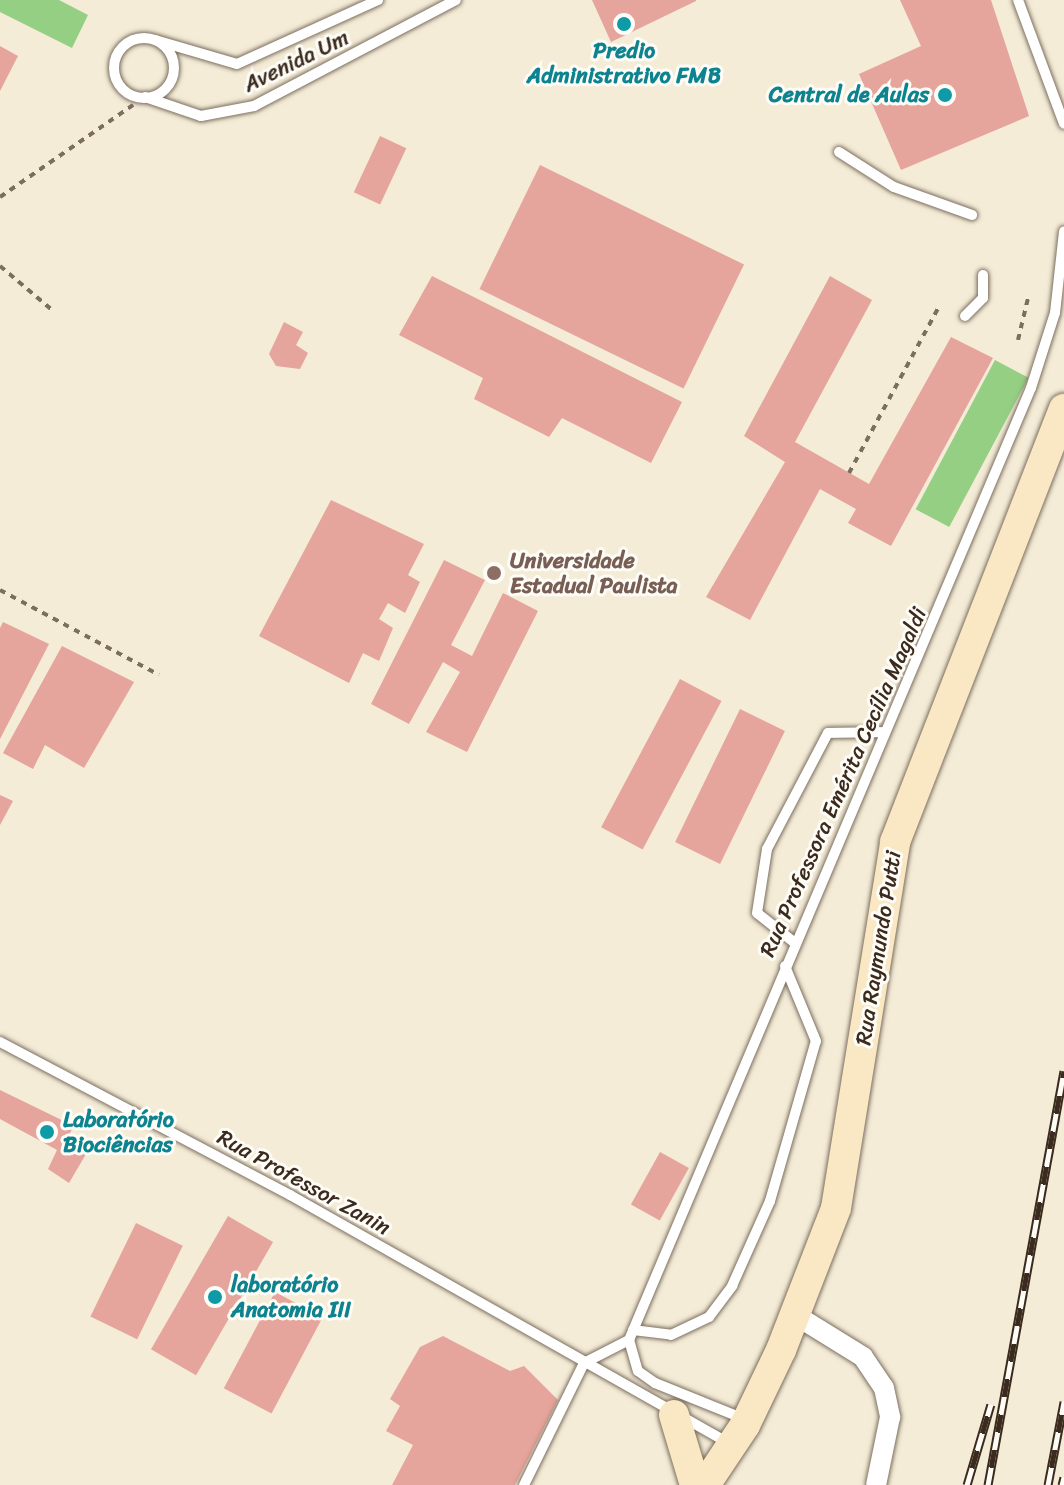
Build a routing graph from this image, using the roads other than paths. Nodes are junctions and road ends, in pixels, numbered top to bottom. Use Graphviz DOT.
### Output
graph roads {
  1 [pos="378,0"];
  2 [pos="456,0"];
  3 [pos="1018,0"];
  4 [pos="155,40"];
  5 [pos="145,97"];
  6 [pos="1064,124"];
  7 [pos="839,152"];
  8 [pos="972,215"];
  9 [pos="1064,231"];
  10 [pos="983,275"];
  11 [pos="965,316"];
  12 [pos="1064,409"];
  13 [pos="885,732"];
  14 [pos="795,943"];
  15 [pos="785,966"];
  16 [pos="0,1042"];
  17 [pos="797,1316"];
  18 [pos="631,1335"];
  19 [pos="584,1363"];
  20 [pos="674,1415"];
  21 [pos="740,1433"];
  22 [pos="524,1485"];
  23 [pos="695,1485"];
  24 [pos="705,1485"];
  25 [pos="876,1485"];
  1 -- 4 [label="lane, Avenida Um"];
  2 -- 5 [label="lane, Avenida Um"];
  3 -- 6 [label="lane"];
  4 -- 5 [label="lane"];
  4 -- 5 [label="lane"];
  7 -- 8 [label="lane"];
  9 -- 13 [label="lane, Rua Professora Emérita Cecília Magaldi"];
  10 -- 11 [label="lane"];
  12 -- 17 [label="street, Rua Raymundo Putti"];
  13 -- 14 [label="lane, Rua Professora Emérita Cecília Magaldi"];
  13 -- 14 [label="lane"];
  14 -- 15 [label="lane, Rua Professora Emérita Cecília Magaldi"];
  15 -- 18 [label="lane, Rua Professora Emérita Cecília Magaldi"];
  15 -- 18 [label="lane"];
  16 -- 19 [label="lane, Rua Professor Zanin"];
  17 -- 21 [label="street, Rua Raymundo Putti"];
  17 -- 25 [label="street"];
  18 -- 19 [label="lane"];
  18 -- 21 [label="lane"];
  19 -- 20 [label="lane, Rua Professor Zanin"];
  19 -- 22 [label="lane"];
  20 -- 21 [label="lane, Rua Professor Zanin"];
  20 -- 23 [label="street"];
  21 -- 24 [label="street, Rua Raymundo Putti"];
}
